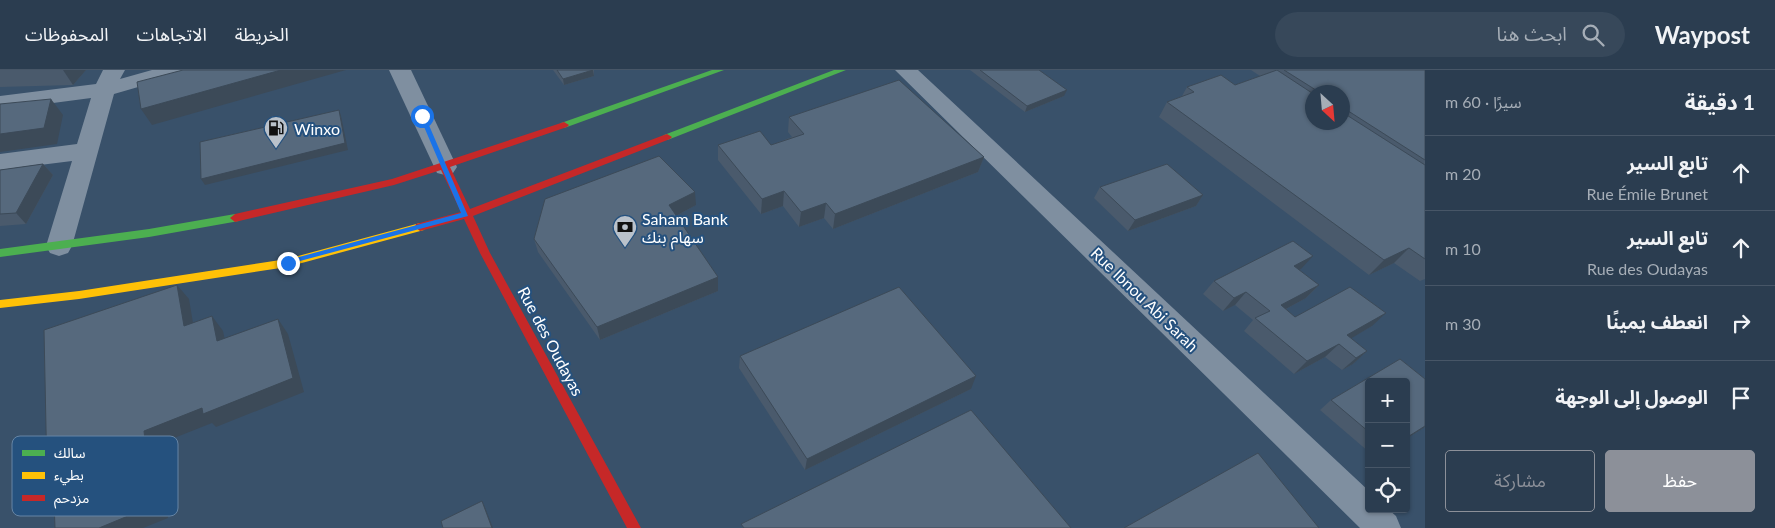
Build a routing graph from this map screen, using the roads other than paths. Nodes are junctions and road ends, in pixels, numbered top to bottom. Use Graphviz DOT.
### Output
graph roads {
  1 [pos="176,70"];
  2 [pos="400,70"];
  3 [pos="720,70"];
  4 [pos="842,70"];
  5 [pos="906,70"];
  6 [pos="109,80"];
  7 [pos="0,103"];
  8 [pos="86,151"];
  9 [pos="0,162"];
  10 [pos="445,167"];
  11 [pos="465,215"];
  12 [pos="59,246"];
  13 [pos="0,253"];
  14 [pos="0,304"];
  15 [pos="634,528"];
  16 [pos="1384,528"];
  1 -- 6 [label="street"];
  2 -- 10 [label="street"];
  3 -- 10 [label="main road"];
  4 -- 11 [label="main road"];
  5 -- 16 [label="street, Rue Ibnou Abi Sarah"];
  6 -- 7 [label="street"];
  6 -- 8 [label="street"];
  8 -- 9 [label="street"];
  8 -- 12 [label="street"];
  10 -- 11 [label="main road, Rue des Oudayas"];
  10 -- 12 [label="main road"];
  11 -- 14 [label="main road"];
  11 -- 15 [label="main road, Rue des Oudayas"];
  12 -- 13 [label="main road"];
}
